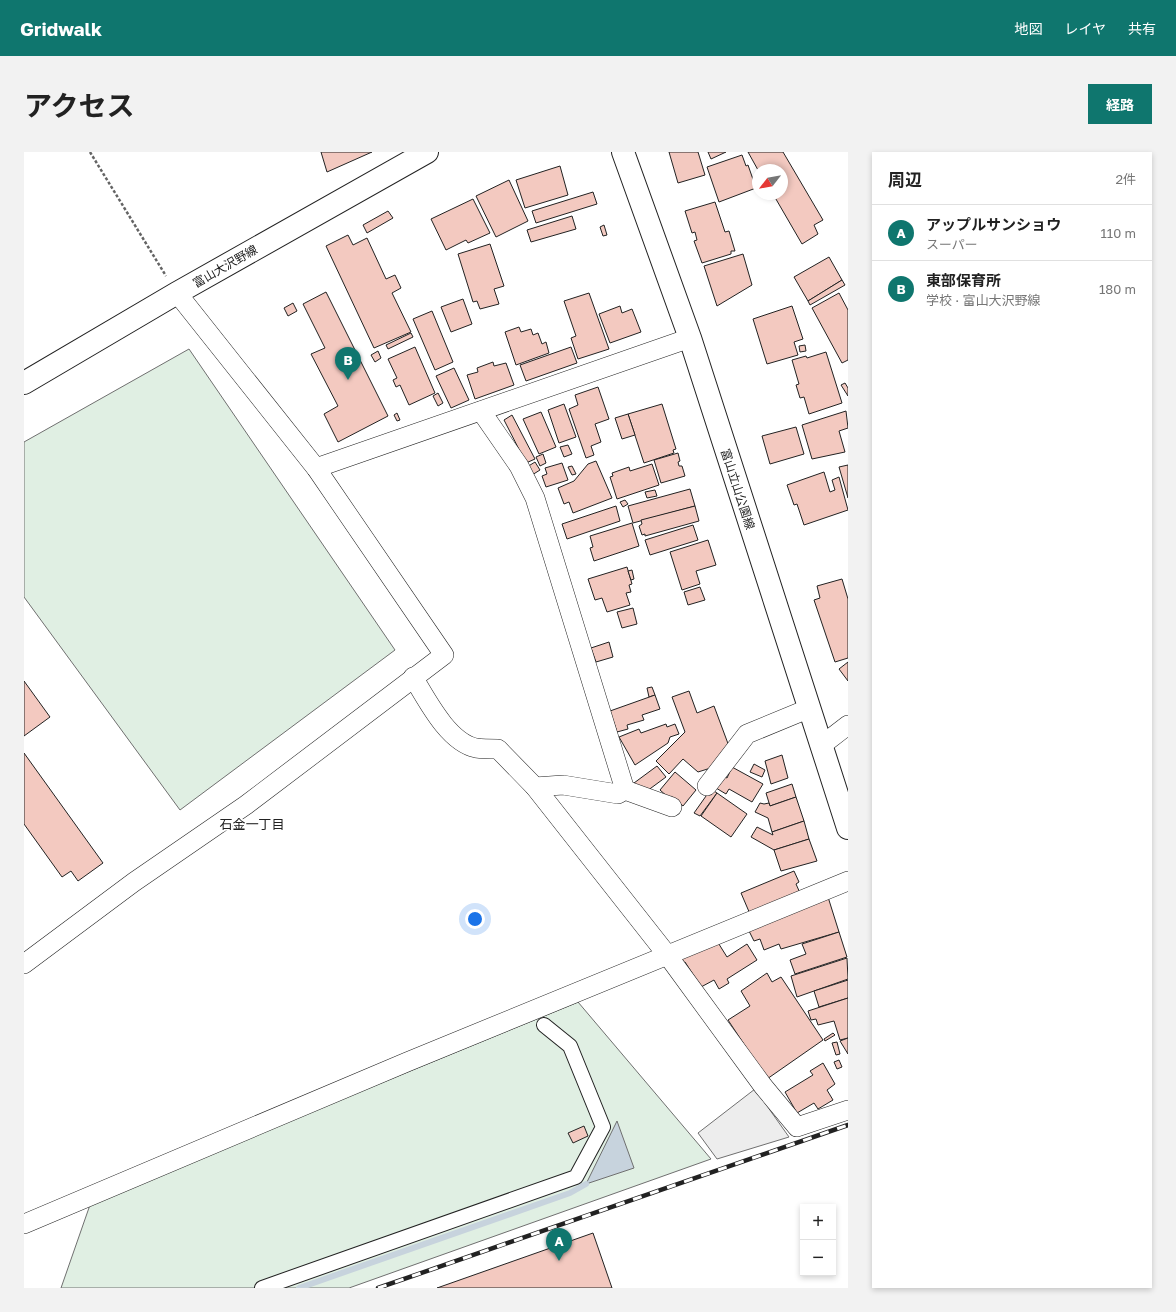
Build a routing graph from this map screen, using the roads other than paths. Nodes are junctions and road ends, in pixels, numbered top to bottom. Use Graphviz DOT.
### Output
graph roads {
  1 [pos="427,152"];
  2 [pos="623,152"];
  3 [pos="177,293"];
  4 [pos="690,338"];
  5 [pos="24,383"];
  6 [pos="481,411"];
  7 [pos="316,468"];
  8 [pos="413,677"];
  9 [pos="810,708"];
  10 [pos="848,725"];
  11 [pos="822,745"];
  12 [pos="707,786"];
  13 [pos="535,787"];
  14 [pos="626,790"];
  15 [pos="672,807"];
  16 [pos="848,828"];
  17 [pos="848,881"];
  18 [pos="668,956"];
  19 [pos="24,964"];
  20 [pos="544,1025"];
  21 [pos="848,1110"];
  22 [pos="24,1224"];
  23 [pos="262,1288"];
  1 -- 3 [label="main road, 富山大沢野線"];
  2 -- 4 [label="main road, 富山立山公園線"];
  3 -- 5 [label="main road, 富山大沢野線"];
  3 -- 7 [label="street"];
  4 -- 6 [label="street"];
  4 -- 9 [label="main road, 富山立山公園線"];
  6 -- 7 [label="street"];
  6 -- 14 [label="street"];
  7 -- 8 [label="street"];
  8 -- 13 [label="street"];
  8 -- 19 [label="street"];
  9 -- 11 [label="main road, 富山立山公園線"];
  9 -- 12 [label="street"];
  10 -- 11 [label="street"];
  11 -- 16 [label="main road, 富山立山公園線"];
  13 -- 14 [label="street"];
  13 -- 18 [label="street"];
  14 -- 15 [label="street"];
  17 -- 18 [label="street"];
  18 -- 21 [label="street"];
  18 -- 22 [label="street"];
  20 -- 23 [label="street"];
}
